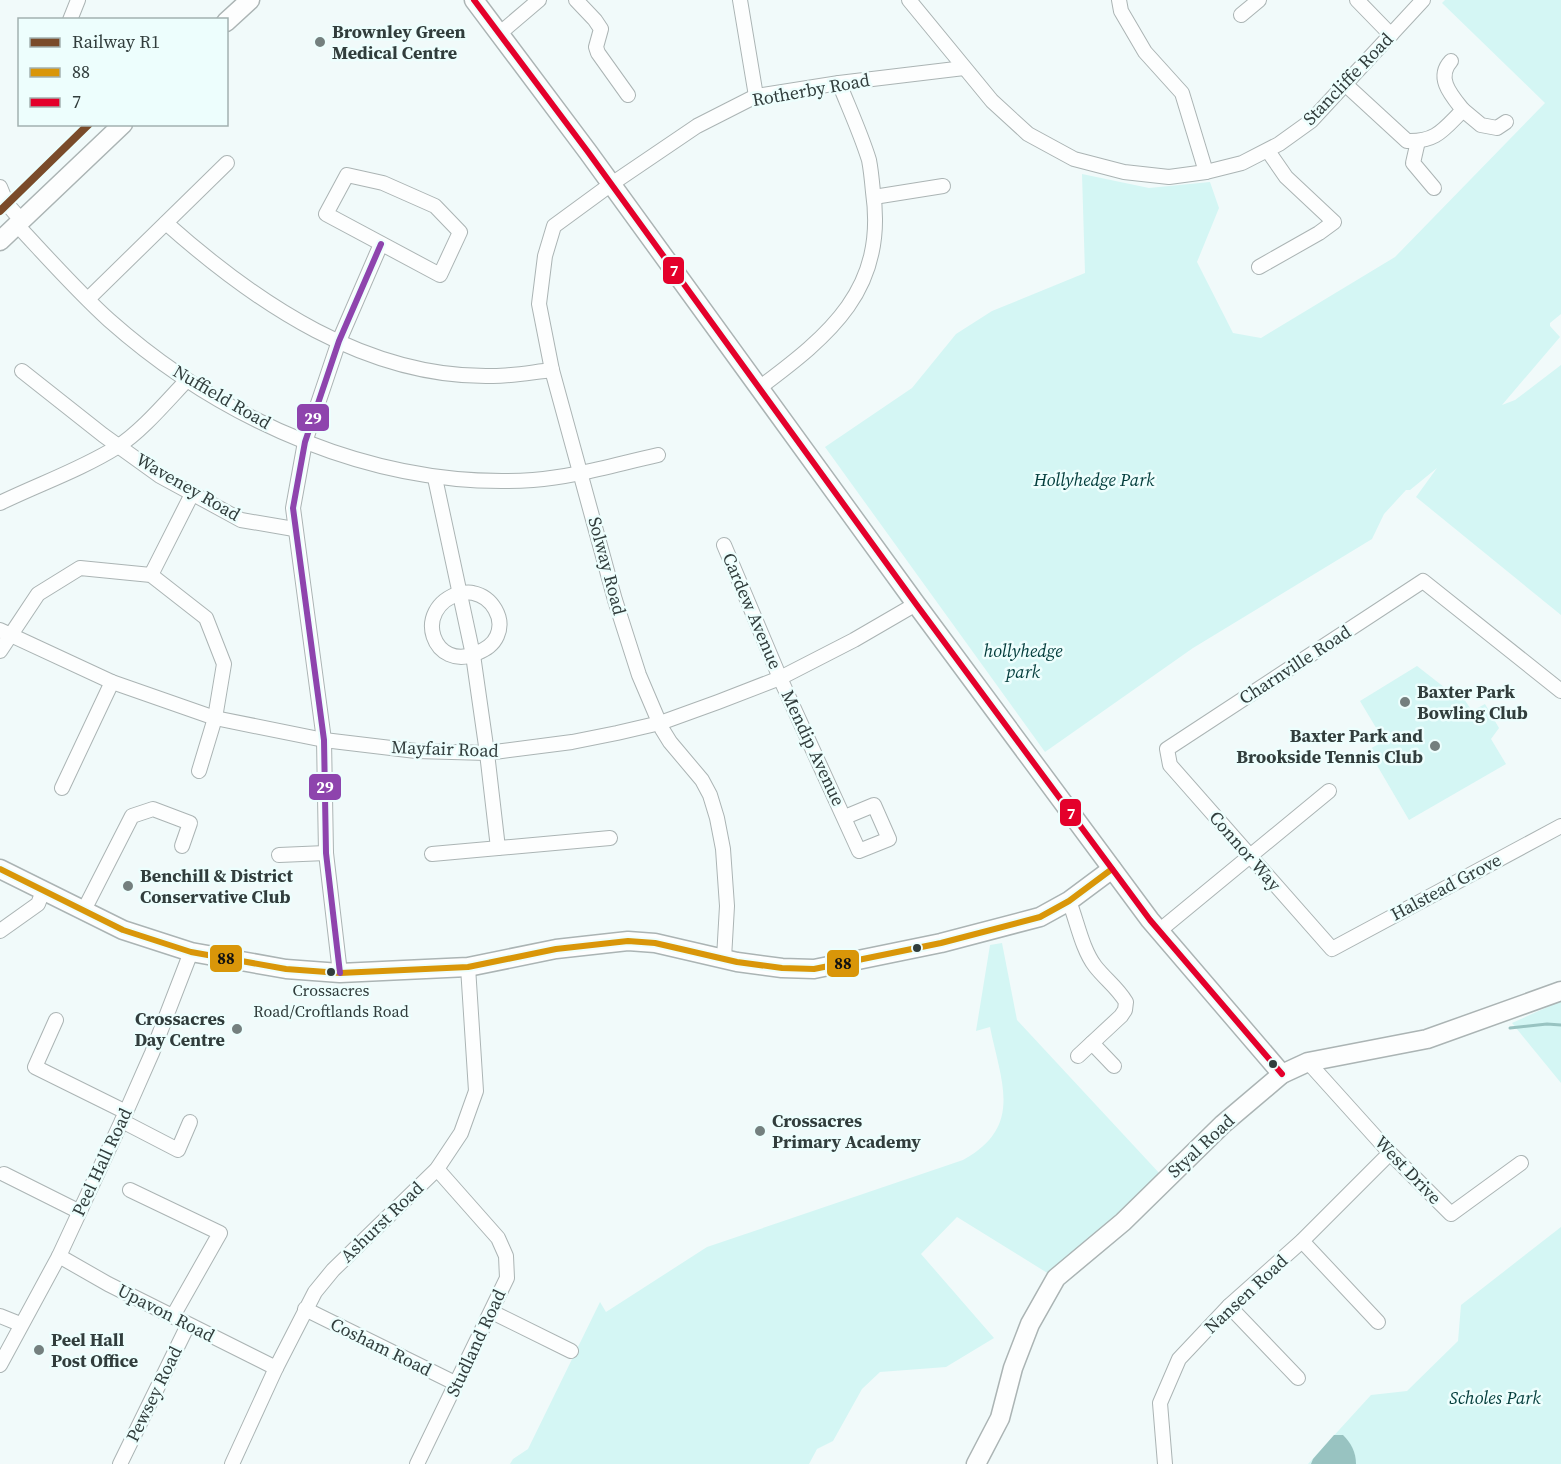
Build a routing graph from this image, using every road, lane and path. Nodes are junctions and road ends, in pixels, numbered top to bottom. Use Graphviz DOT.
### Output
graph roads {
  1 [pos="78,0"];
  2 [pos="250,0"];
  3 [pos="474,0"];
  4 [pos="539,0"];
  5 [pos="576,0"];
  6 [pos="740,0"];
  7 [pos="909,0"];
  8 [pos="1119,0"];
  9 [pos="1259,0"];
  10 [pos="1357,0"];
  11 [pos="1423,0"];
  12 [pos="1241,15"];
  13 [pos="71,18"];
  14 [pos="228,20"];
  15 [pos="499,34"];
  16 [pos="1391,35"];
  17 [pos="1450,61"];
  18 [pos="964,68"];
  19 [pos="839,83"];
  20 [pos="1345,84"];
  21 [pos="628,95"];
  22 [pos="756,96"];
  23 [pos="1463,110"];
  24 [pos="1506,122"];
  25 [pos="121,126"];
  26 [pos="1418,141"];
  27 [pos="1268,151"];
  28 [pos="228,163"];
  29 [pos="1206,172"];
  30 [pos="610,185"];
  31 [pos="943,186"];
  32 [pos="0,187"];
  33 [pos="1434,188"];
  34 [pos="874,197"];
  35 [pos="20,223"];
  36 [pos="166,223"];
  37 [pos="0,241"];
  38 [pos="381,244"];
  39 [pos="1259,267"];
  40 [pos="88,299"];
  41 [pos="339,341"];
  42 [pos="552,370"];
  43 [pos="22,371"];
  44 [pos="187,380"];
  45 [pos="759,388"];
  46 [pos="305,442"];
  47 [pos="119,446"];
  48 [pos="658,455"];
  49 [pos="581,472"];
  50 [pos="435,478"];
  51 [pos="192,494"];
  52 [pos="0,503"];
  53 [pos="294,529"];
  54 [pos="724,545"];
  55 [pos="151,575"];
  56 [pos="460,593"];
  57 [pos="916,604"];
  58 [pos="4,633"];
  59 [pos="0,651"];
  60 [pos="473,655"];
  61 [pos="780,678"];
  62 [pos="112,682"];
  63 [pos="1561,691"];
  64 [pos="215,718"];
  65 [pos="660,723"];
  66 [pos="324,740"];
  67 [pos="1167,749"];
  68 [pos="487,753"];
  69 [pos="200,771"];
  70 [pos="62,788"];
  71 [pos="1329,791"];
  72 [pos="845,817"];
  73 [pos="1561,826"];
  74 [pos="610,838"];
  75 [pos="182,846"];
  76 [pos="498,848"];
  77 [pos="326,853"];
  78 [pos="432,854"];
  79 [pos="279,855"];
  80 [pos="1249,856"];
  81 [pos="0,869"];
  82 [pos="1112,869"];
  83 [pos="42,891"];
  84 [pos="1069,901"];
  85 [pos="84,910"];
  86 [pos="0,931"];
  87 [pos="1159,931"];
  88 [pos="1332,949"];
  89 [pos="191,952"];
  90 [pos="724,958"];
  91 [pos="468,967"];
  92 [pos="340,973"];
  93 [pos="1561,991"];
  94 [pos="57,1020"];
  95 [pos="1092,1043"];
  96 [pos="1078,1056"];
  97 [pos="1308,1062"];
  98 [pos="1114,1066"];
  99 [pos="1282,1074"];
  100 [pos="124,1116"];
  101 [pos="190,1122"];
  102 [pos="1390,1153"];
  103 [pos="1521,1162"];
  104 [pos="436,1169"];
  105 [pos="4,1174"];
  106 [pos="130,1190"];
  107 [pos="78,1211"];
  108 [pos="1302,1241"];
  109 [pos="59,1256"];
  110 [pos="1229,1306"];
  111 [pos="305,1309"];
  112 [pos="492,1312"];
  113 [pos="0,1316"];
  114 [pos="172,1316"];
  115 [pos="1378,1322"];
  116 [pos="20,1324"];
  117 [pos="188,1325"];
  118 [pos="571,1350"];
  119 [pos="0,1365"];
  120 [pos="276,1368"];
  121 [pos="1298,1377"];
  122 [pos="457,1384"];
  123 [pos="120,1464"];
  124 [pos="232,1464"];
  125 [pos="417,1464"];
  126 [pos="976,1464"];
  127 [pos="1165,1464"];
  1 -- 13 [label="street"];
  2 -- 14 [label="street"];
  3 -- 15 [label="street"];
  4 -- 15 [label="street"];
  5 -- 21 [label="street"];
  6 -- 22 [label="street"];
  7 -- 18 [label="street, Stancliffe Road"];
  8 -- 29 [label="street"];
  9 -- 12 [label="street"];
  10 -- 16 [label="street"];
  11 -- 16 [label="street, Stancliffe Road"];
  15 -- 30 [label="street"];
  16 -- 20 [label="street, Stancliffe Road"];
  17 -- 23 [label="street"];
  18 -- 19 [label="street, Rotherby Road"];
  18 -- 29 [label="street, Stancliffe Road"];
  19 -- 22 [label="street, Rotherby Road"];
  19 -- 34 [label="street"];
  20 -- 26 [label="street"];
  20 -- 27 [label="street, Stancliffe Road"];
  22 -- 30 [label="street, Rotherby Road"];
  23 -- 24 [label="street"];
  23 -- 26 [label="street"];
  25 -- 35 [label="street"];
  26 -- 33 [label="street"];
  27 -- 29 [label="street, Stancliffe Road"];
  27 -- 39 [label="street"];
  28 -- 36 [label="street"];
  30 -- 42 [label="street, Solway Road"];
  30 -- 45 [label="street"];
  31 -- 34 [label="street"];
  32 -- 35 [label="street, Nuffield Road"];
  34 -- 45 [label="street"];
  35 -- 37 [label="street"];
  35 -- 40 [label="street, Nuffield Road"];
  36 -- 40 [label="street"];
  36 -- 41 [label="street"];
  38 -- 38 [label="street"];
  38 -- 41 [label="street"];
  40 -- 44 [label="street, Nuffield Road"];
  41 -- 42 [label="street"];
  41 -- 46 [label="street"];
  42 -- 49 [label="street, Solway Road"];
  43 -- 47 [label="street, Waveney Road"];
  44 -- 46 [label="street, Nuffield Road"];
  44 -- 47 [label="street"];
  45 -- 57 [label="street"];
  46 -- 50 [label="street, Nuffield Road"];
  46 -- 53 [label="street"];
  47 -- 51 [label="street, Waveney Road"];
  47 -- 52 [label="street"];
  48 -- 49 [label="street, Nuffield Road"];
  49 -- 50 [label="street, Nuffield Road"];
  49 -- 65 [label="street, Solway Road"];
  50 -- 56 [label="street"];
  51 -- 53 [label="street, Waveney Road"];
  51 -- 55 [label="street"];
  53 -- 66 [label="street"];
  54 -- 61 [label="street, Cardew Avenue"];
  55 -- 58 [label="street"];
  55 -- 64 [label="street"];
  56 -- 60 [label="street"];
  56 -- 60 [label="street"];
  56 -- 60 [label="street"];
  57 -- 61 [label="street, Mayfair Road"];
  57 -- 82 [label="street"];
  58 -- 59 [label="street"];
  58 -- 62 [label="street, Mayfair Road"];
  60 -- 68 [label="street"];
  61 -- 65 [label="street, Mayfair Road"];
  61 -- 72 [label="street, Mendip Avenue"];
  62 -- 64 [label="street, Mayfair Road"];
  62 -- 70 [label="street"];
  63 -- 67 [label="street, Charnville Road"];
  64 -- 66 [label="street, Mayfair Road"];
  64 -- 69 [label="street"];
  65 -- 68 [label="street, Mayfair Road"];
  65 -- 90 [label="street, Solway Road"];
  66 -- 68 [label="street, Mayfair Road"];
  66 -- 77 [label="street"];
  67 -- 80 [label="street, Connor Way"];
  68 -- 76 [label="street"];
  71 -- 80 [label="street"];
  73 -- 88 [label="street, Halstead Grove"];
  74 -- 76 [label="street"];
  75 -- 85 [label="street"];
  76 -- 78 [label="street"];
  77 -- 79 [label="street"];
  77 -- 92 [label="street"];
  80 -- 87 [label="street"];
  80 -- 88 [label="street, Connor Way"];
  81 -- 83 [label="street"];
  82 -- 84 [label="street"];
  82 -- 87 [label="street"];
  83 -- 85 [label="street"];
  83 -- 86 [label="street"];
  84 -- 90 [label="street"];
  84 -- 95 [label="street"];
  85 -- 89 [label="street"];
  87 -- 99 [label="street"];
  89 -- 92 [label="street"];
  89 -- 100 [label="street, Peel Hall Road"];
  90 -- 91 [label="street"];
  91 -- 92 [label="street"];
  91 -- 104 [label="street, Ashurst Road"];
  93 -- 97 [label="street, Styal Road"];
  94 -- 100 [label="street"];
  95 -- 96 [label="street"];
  95 -- 98 [label="street"];
  97 -- 99 [label="street, Styal Road"];
  97 -- 102 [label="street, West Drive"];
  99 -- 126 [label="street, Styal Road"];
  100 -- 101 [label="street"];
  100 -- 107 [label="street, Peel Hall Road"];
  102 -- 103 [label="street, West Drive"];
  102 -- 108 [label="street, Nansen Road"];
  104 -- 111 [label="street, Ashurst Road"];
  104 -- 112 [label="street, Studland Road"];
  105 -- 107 [label="street"];
  106 -- 114 [label="street"];
  107 -- 109 [label="street, Peel Hall Road"];
  108 -- 110 [label="street, Nansen Road"];
  108 -- 115 [label="street"];
  109 -- 114 [label="street, Upavon Road"];
  109 -- 116 [label="street, Peel Hall Road"];
  110 -- 121 [label="street"];
  110 -- 127 [label="street, Nansen Road"];
  111 -- 120 [label="street, Ashurst Road"];
  111 -- 122 [label="street, Cosham Road"];
  112 -- 118 [label="street"];
  112 -- 122 [label="street, Studland Road"];
  113 -- 116 [label="street"];
  114 -- 117 [label="street, Upavon Road"];
  116 -- 119 [label="street, Peel Hall Road"];
  117 -- 120 [label="street, Upavon Road"];
  117 -- 123 [label="street, Pewsey Road"];
  120 -- 124 [label="street, Ashurst Road"];
  122 -- 125 [label="street, Studland Road"];
}
